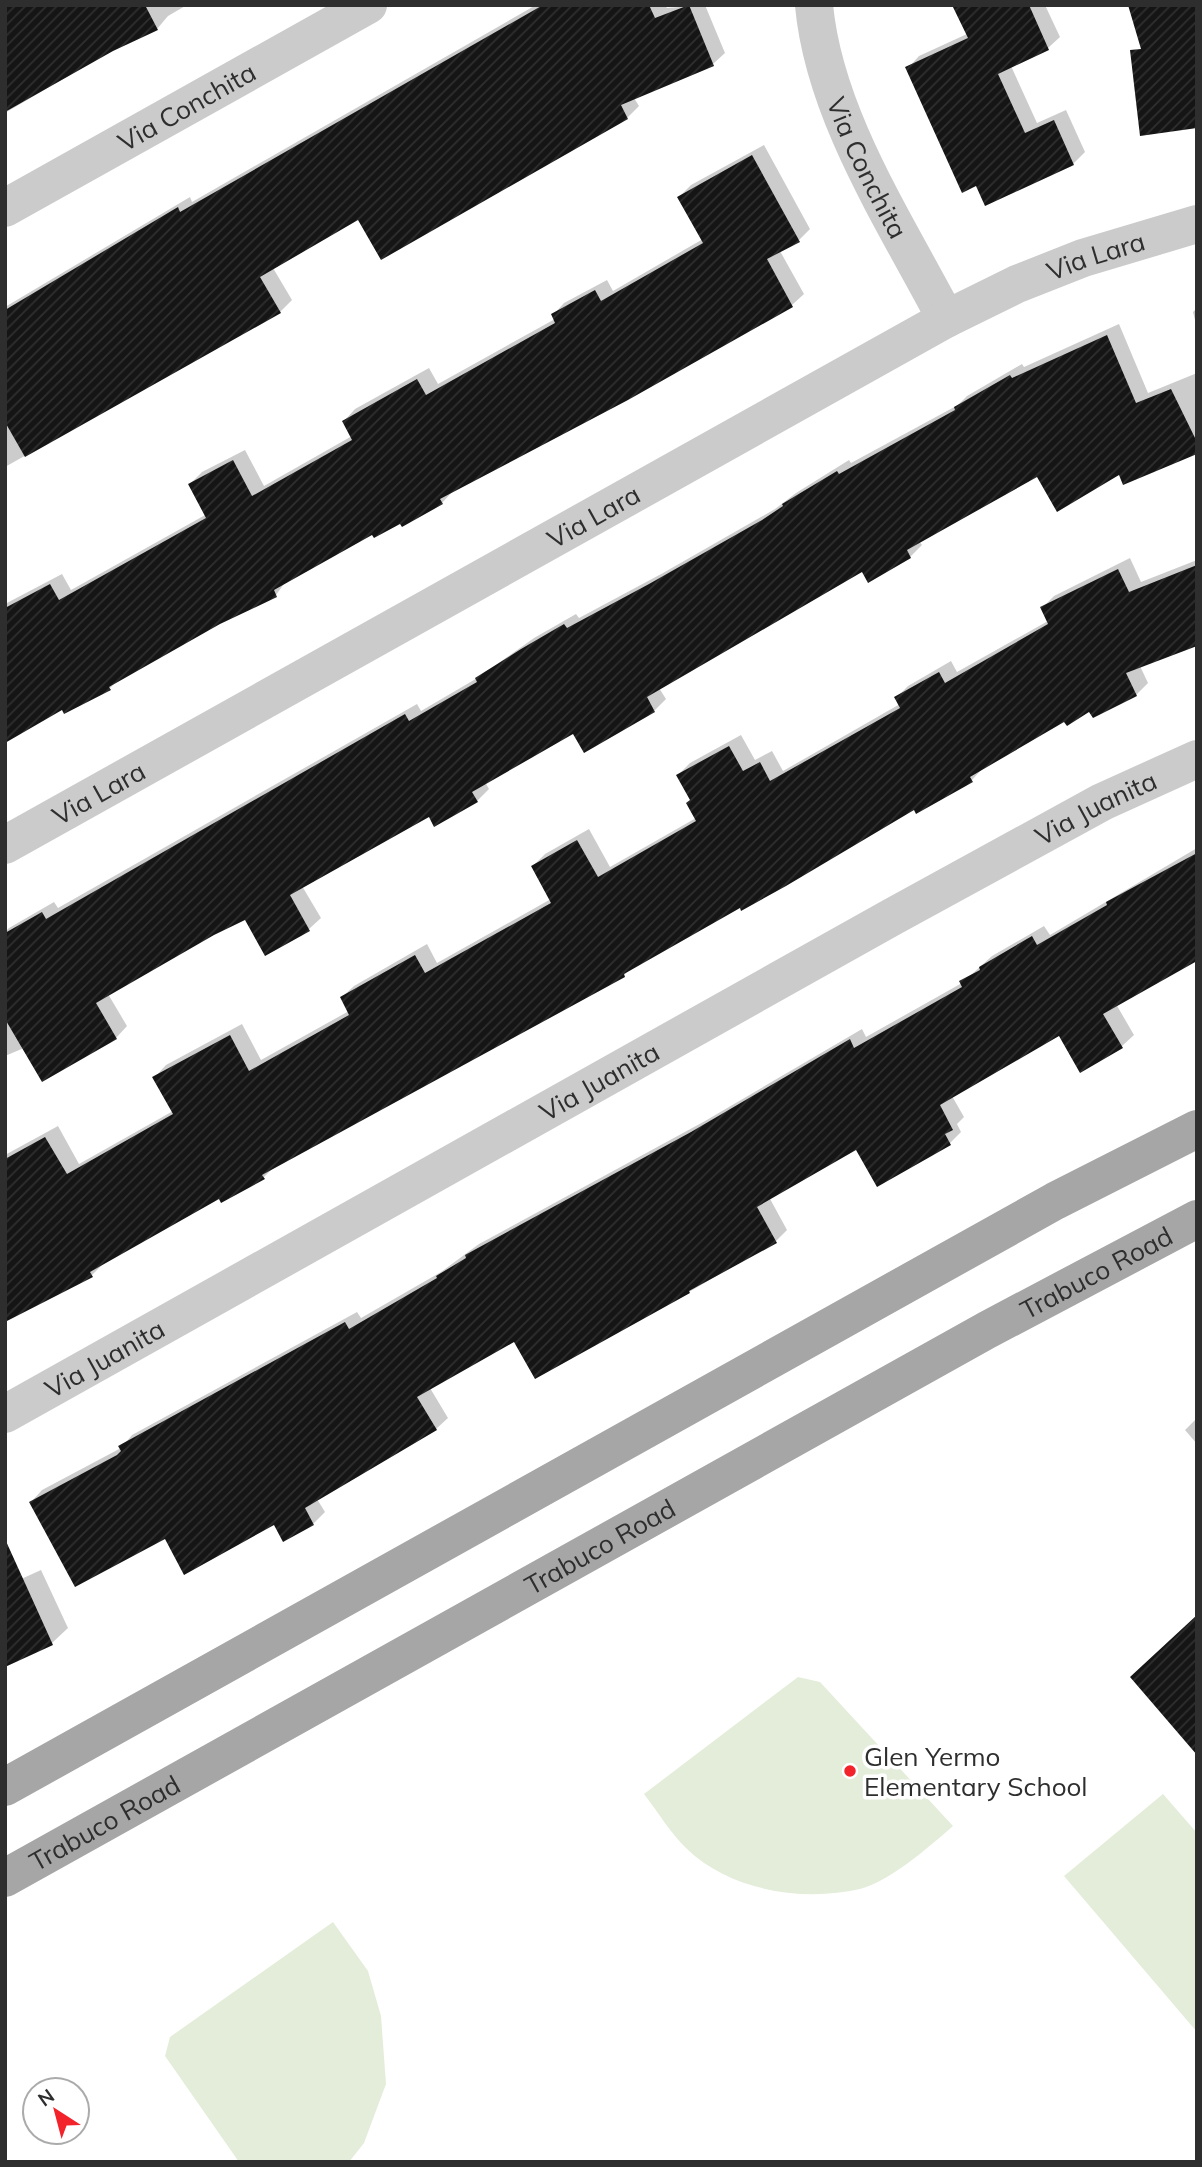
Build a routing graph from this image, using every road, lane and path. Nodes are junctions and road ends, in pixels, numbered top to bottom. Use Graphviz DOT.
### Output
graph roads {
  1 [pos="368,5"];
  2 [pos="814,5"];
  3 [pos="5,208"];
  4 [pos="1197,224"];
  5 [pos="946,319"];
  6 [pos="1197,759"];
  7 [pos="5,845"];
  8 [pos="1197,1129"];
  9 [pos="1197,1219"];
  10 [pos="5,1414"];
  11 [pos="5,1787"];
  12 [pos="5,1878"];
  1 -- 3 [label="street, Via Conchita"];
  2 -- 5 [label="street, Via Conchita"];
  4 -- 5 [label="street, Via Lara"];
  5 -- 7 [label="street, Via Lara"];
  6 -- 10 [label="street, Via Juanita"];
  8 -- 11 [label="main road"];
  9 -- 12 [label="main road, Trabuco Road"];
}
